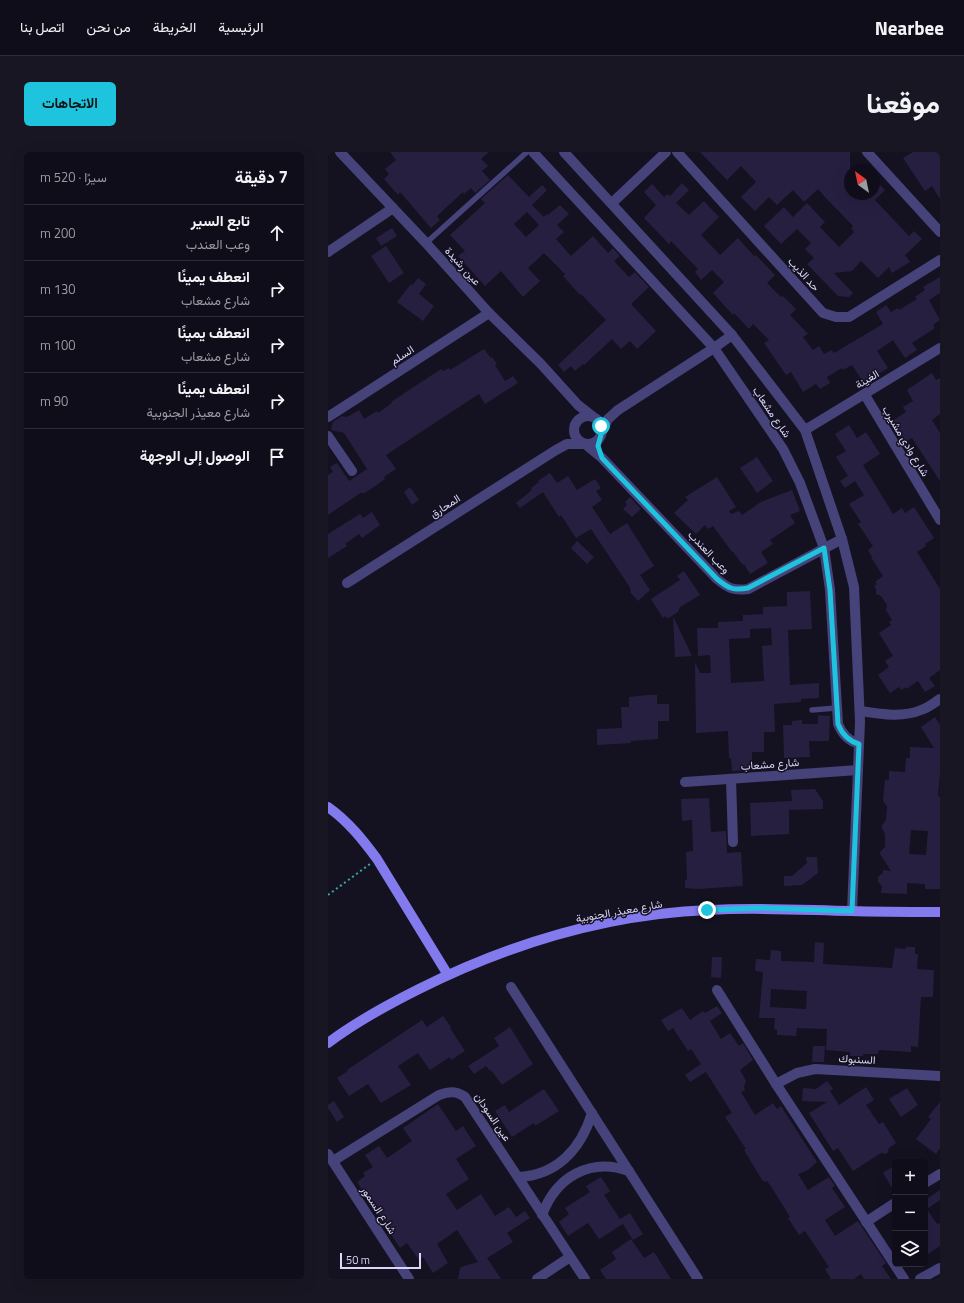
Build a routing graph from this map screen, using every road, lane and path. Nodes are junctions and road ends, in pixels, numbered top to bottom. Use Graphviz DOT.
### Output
graph roads {
  1 [pos="340,152"];
  2 [pos="527,152"];
  3 [pos="533,152"];
  4 [pos="564,152"];
  5 [pos="666,152"];
  6 [pos="677,152"];
  7 [pos="867,152"];
  8 [pos="612,203"];
  9 [pos="393,208"];
  10 [pos="940,232"];
  11 [pos="426,243"];
  12 [pos="328,252"];
  13 [pos="940,260"];
  14 [pos="489,313"];
  15 [pos="732,335"];
  16 [pos="714,348"];
  17 [pos="940,348"];
  18 [pos="864,395"];
  19 [pos="569,396"];
  20 [pos="618,410"];
  21 [pos="328,417"];
  22 [pos="594,417"];
  23 [pos="575,426"];
  24 [pos="805,430"];
  25 [pos="601,433"];
  26 [pos="328,436"];
  27 [pos="584,444"];
  28 [pos="556,450"];
  29 [pos="602,458"];
  30 [pos="352,471"];
  31 [pos="940,520"];
  32 [pos="842,539"];
  33 [pos="824,548"];
  34 [pos="347,583"];
  35 [pos="940,699"];
  36 [pos="836,708"];
  37 [pos="812,710"];
  38 [pos="860,711"];
  39 [pos="859,744"];
  40 [pos="858,770"];
  41 [pos="731,779"];
  42 [pos="685,782"];
  43 [pos="328,807"];
  44 [pos="733,842"];
  45 [pos="377,859"];
  46 [pos="328,895"];
  47 [pos="852,911"];
  48 [pos="940,912"];
  49 [pos="448,974"];
  50 [pos="511,987"];
  51 [pos="716,990"];
  52 [pos="328,1043"];
  53 [pos="940,1076"];
  54 [pos="776,1084"];
  55 [pos="592,1113"];
  56 [pos="330,1158"];
  57 [pos="561,1162"];
  58 [pos="629,1171"];
  59 [pos="940,1174"];
  60 [pos="519,1177"];
  61 [pos="571,1177"];
  62 [pos="928,1182"];
  63 [pos="892,1205"];
  64 [pos="542,1215"];
  65 [pos="866,1222"];
  66 [pos="570,1257"];
  67 [pos="940,1268"];
  68 [pos="409,1279"];
  69 [pos="537,1279"];
  70 [pos="585,1279"];
  71 [pos="698,1279"];
  72 [pos="904,1279"];
  73 [pos="920,1279"];
  1 -- 9 [label="street, عين رشيدة"];
  2 -- 11 [label="lane"];
  3 -- 16 [label="street, شارع مشعاب"];
  4 -- 8 [label="street, شارع مشعاب"];
  5 -- 8 [label="street"];
  6 -- 13 [label="street, حد الذيب"];
  7 -- 10 [label="street"];
  8 -- 15 [label="street, شارع مشعاب"];
  9 -- 11 [label="street, عين رشيدة"];
  9 -- 12 [label="street"];
  11 -- 14 [label="street, عين رشيدة"];
  14 -- 19 [label="street, عين رشيدة"];
  14 -- 21 [label="street, السلم"];
  15 -- 16 [label="street"];
  15 -- 24 [label="street, شارع مشعاب"];
  16 -- 20 [label="street"];
  16 -- 33 [label="street, شارع مشعاب"];
  17 -- 18 [label="street, الغينة"];
  18 -- 24 [label="street, الغينة"];
  18 -- 31 [label="street, شارع وادي مشيرب"];
  19 -- 22 [label="street, عين رشيدة"];
  19 -- 23 [label="street, عين رشيدة"];
  20 -- 22 [label="street"];
  20 -- 25 [label="street"];
  22 -- 23 [label="street"];
  22 -- 25 [label="street"];
  23 -- 27 [label="street"];
  23 -- 28 [label="street, المحارق"];
  24 -- 32 [label="street, شارع مشعاب"];
  25 -- 27 [label="street"];
  25 -- 29 [label="street"];
  26 -- 30 [label="street"];
  27 -- 28 [label="street, المحارق"];
  27 -- 29 [label="street, وعب العندب"];
  28 -- 34 [label="street, المحارق"];
  29 -- 33 [label="street, وعب العندب"];
  32 -- 33 [label="street, وعب العندب"];
  32 -- 38 [label="street, شارع مشعاب"];
  33 -- 36 [label="street, شارع مشعاب"];
  35 -- 38 [label="street"];
  36 -- 37 [label="lane"];
  36 -- 39 [label="street, شارع مشعاب"];
  38 -- 39 [label="street, شارع مشعاب"];
  39 -- 40 [label="street, شارع مشعاب"];
  40 -- 41 [label="street, شارع مشعاب"];
  40 -- 47 [label="street, شارع مشعاب"];
  41 -- 42 [label="street, شارع مشعاب"];
  41 -- 44 [label="street"];
  43 -- 45 [label="street"];
  45 -- 46 [label="path"];
  45 -- 49 [label="street"];
  47 -- 48 [label="street, شارع معيذر الجنوبية"];
  47 -- 49 [label="street, شارع معيذر الجنوبية"];
  49 -- 52 [label="street, شارع معيذر الجنوبية"];
  50 -- 55 [label="street"];
  51 -- 54 [label="street"];
  53 -- 54 [label="street, السنبوك"];
  54 -- 65 [label="street"];
  55 -- 57 [label="street"];
  55 -- 58 [label="street"];
  56 -- 60 [label="street, عين السودان"];
  56 -- 68 [label="street, شارع السمور"];
  57 -- 60 [label="street"];
  57 -- 61 [label="street"];
  58 -- 61 [label="street"];
  58 -- 71 [label="street"];
  59 -- 62 [label="street"];
  60 -- 64 [label="street, عين السودان"];
  61 -- 64 [label="street"];
  63 -- 65 [label="street"];
  64 -- 66 [label="street, عين السودان"];
  65 -- 72 [label="street"];
  66 -- 69 [label="street"];
  66 -- 70 [label="street, عين السودان"];
  67 -- 73 [label="street"];
}
